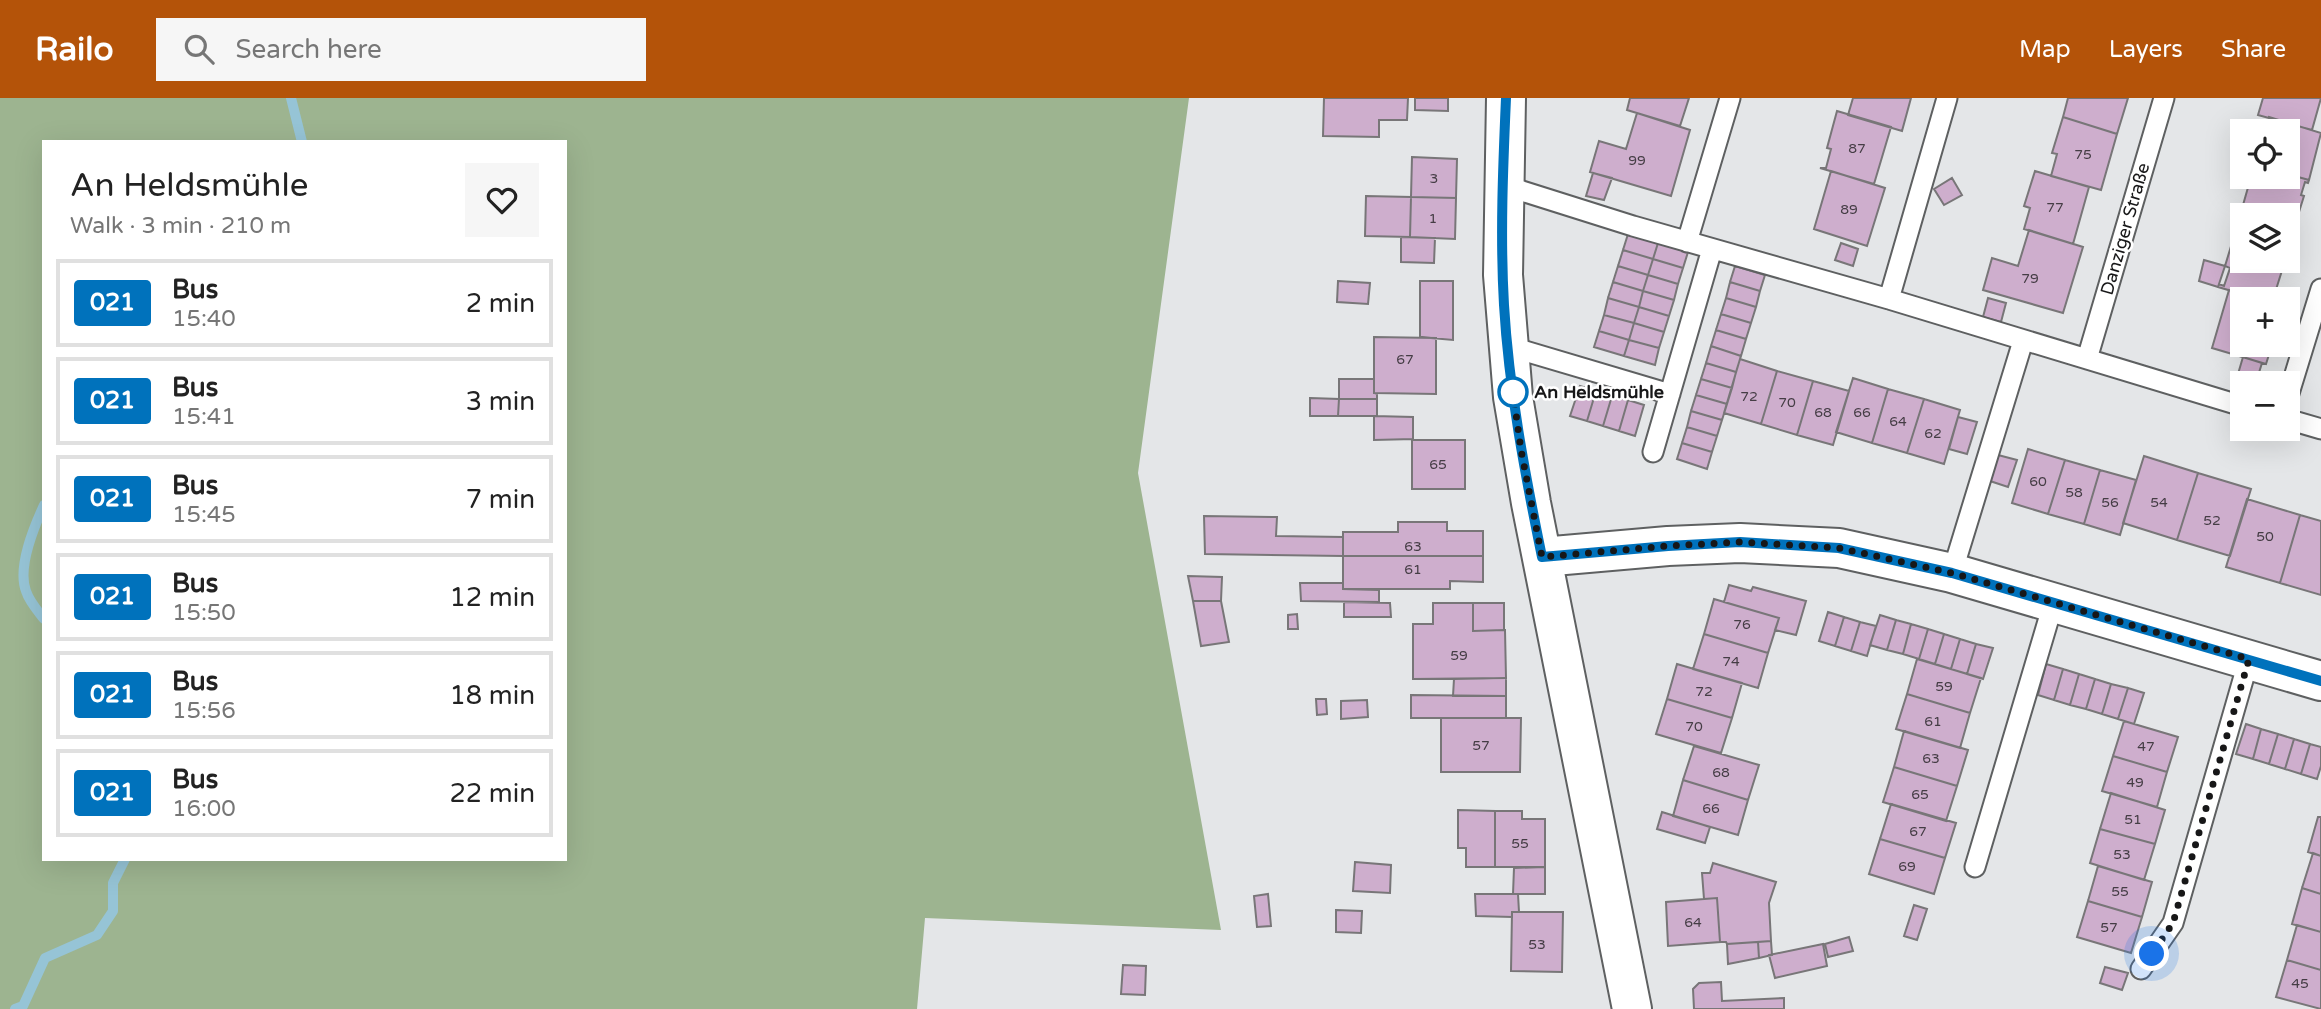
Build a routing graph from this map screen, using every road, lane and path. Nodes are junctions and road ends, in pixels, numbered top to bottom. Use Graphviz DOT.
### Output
graph roads {
  1 [pos="1506,98"];
  2 [pos="1730,98"];
  3 [pos="1947,98"];
  4 [pos="2164,98"];
  5 [pos="1503,185"];
  6 [pos="1688,242"];
  7 [pos="1712,249"];
  8 [pos="2321,289"];
  9 [pos="1889,299"];
  10 [pos="2023,341"];
  11 [pos="1508,346"];
  12 [pos="2087,359"];
  13 [pos="2296,371"];
  14 [pos="1670,394"];
  15 [pos="2230,401"];
  16 [pos="2300,423"];
  17 [pos="2321,429"];
  18 [pos="1653,452"];
  19 [pos="1542,557"];
  20 [pos="1952,573"];
  21 [pos="2054,601"];
  22 [pos="2249,659"];
  23 [pos="2321,681"];
  24 [pos="1975,867"];
  25 [pos="2141,969"];
  26 [pos="1632,1009"];
  1 -- 5 [label="street"];
  2 -- 6 [label="lane"];
  3 -- 9 [label="lane"];
  4 -- 12 [label="lane, Danziger Straße"];
  5 -- 6 [label="lane"];
  5 -- 11 [label="street"];
  6 -- 7 [label="lane"];
  7 -- 9 [label="lane"];
  7 -- 14 [label="lane"];
  8 -- 13 [label="lane"];
  9 -- 10 [label="lane"];
  10 -- 12 [label="lane"];
  10 -- 20 [label="lane"];
  11 -- 14 [label="lane"];
  11 -- 19 [label="street"];
  12 -- 15 [label="lane"];
  14 -- 18 [label="lane"];
  16 -- 17 [label="lane"];
  19 -- 20 [label="street"];
  19 -- 26 [label="street"];
  20 -- 21 [label="street"];
  21 -- 22 [label="street"];
  21 -- 24 [label="lane"];
  22 -- 23 [label="street"];
  22 -- 25 [label="lane"];
}
